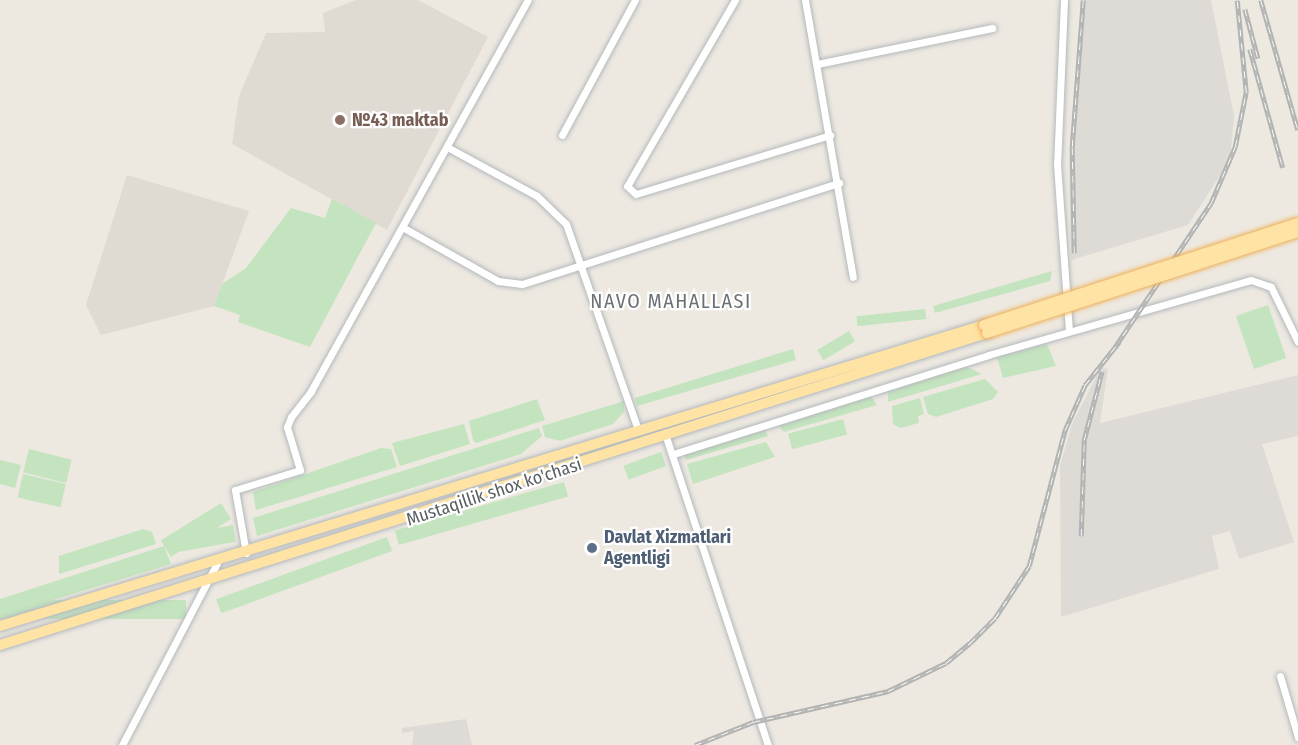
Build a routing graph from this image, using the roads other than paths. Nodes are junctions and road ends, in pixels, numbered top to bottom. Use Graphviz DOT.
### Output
graph roads {
  1 [pos="528,0"];
  2 [pos="635,0"];
  3 [pos="735,0"];
  4 [pos="805,0"];
  5 [pos="1064,0"];
  6 [pos="992,28"];
  7 [pos="817,64"];
  8 [pos="562,135"];
  9 [pos="830,135"];
  10 [pos="449,148"];
  11 [pos="839,183"];
  12 [pos="1298,223"];
  13 [pos="404,228"];
  14 [pos="1298,232"];
  15 [pos="584,266"];
  16 [pos="853,277"];
  17 [pos="985,329"];
  18 [pos="1069,331"];
  19 [pos="1298,342"];
  20 [pos="771,389"];
  21 [pos="775,401"];
  22 [pos="638,430"];
  23 [pos="666,437"];
  24 [pos="673,454"];
  25 [pos="247,555"];
  26 [pos="217,563"];
  27 [pos="206,583"];
  28 [pos="0,626"];
  29 [pos="0,645"];
  30 [pos="1280,676"];
  31 [pos="1298,736"];
  32 [pos="122,745"];
  33 [pos="768,745"];
  1 -- 10 [label="street"];
  2 -- 8 [label="street"];
  3 -- 9 [label="street"];
  4 -- 7 [label="street"];
  5 -- 18 [label="street"];
  6 -- 7 [label="street"];
  7 -- 9 [label="street"];
  9 -- 11 [label="street"];
  10 -- 13 [label="street"];
  10 -- 15 [label="street"];
  11 -- 15 [label="street"];
  11 -- 16 [label="street"];
  12 -- 17 [label="main road, bridge"];
  13 -- 15 [label="street"];
  13 -- 25 [label="street"];
  14 -- 17 [label="main road, bridge"];
  15 -- 22 [label="street"];
  17 -- 20 [label="main road, Mustaqillik shox ko'chasi"];
  17 -- 21 [label="main road, Mustaqillik shox ko'chasi"];
  18 -- 19 [label="street"];
  18 -- 24 [label="street"];
  20 -- 21 [label="main road"];
  20 -- 22 [label="main road, Mustaqillik shox ko'chasi"];
  21 -- 23 [label="main road, Mustaqillik shox ko'chasi"];
  22 -- 25 [label="main road, Mustaqillik shox ko'chasi"];
  23 -- 24 [label="street"];
  23 -- 27 [label="main road, Mustaqillik shox ko'chasi"];
  24 -- 33 [label="street"];
  25 -- 26 [label="main road, Mustaqillik shox ko'chasi"];
  26 -- 27 [label="street"];
  26 -- 28 [label="main road, Mustaqillik shox ko'chasi"];
  27 -- 29 [label="main road, Mustaqillik shox ko'chasi"];
  27 -- 32 [label="street"];
  30 -- 31 [label="street"];
}
